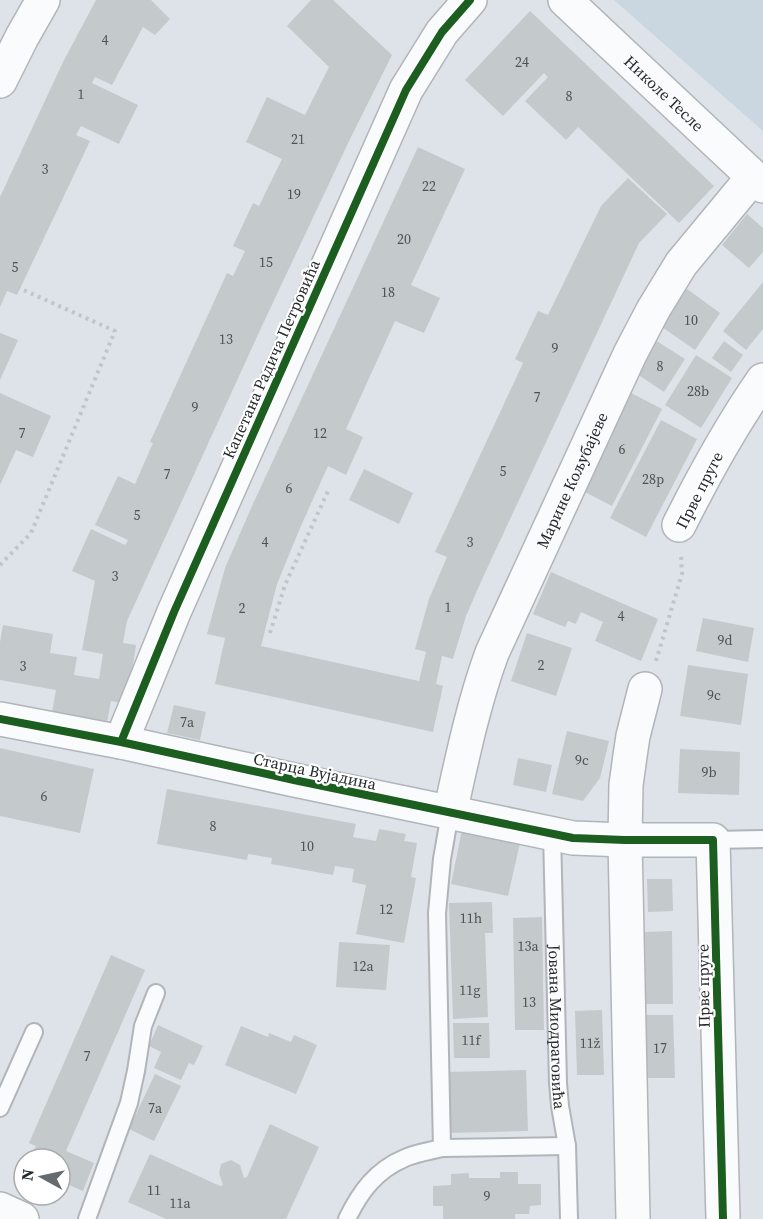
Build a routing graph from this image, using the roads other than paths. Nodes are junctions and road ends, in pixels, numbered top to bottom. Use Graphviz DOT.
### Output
graph roads {
  1 [pos="470,0"];
  2 [pos="565,0"];
  3 [pos="38,8"];
  4 [pos="0,81"];
  5 [pos="758,181"];
  6 [pos="763,380"];
  7 [pos="679,525"];
  8 [pos="645,689"];
  9 [pos="0,719"];
  10 [pos="121,742"];
  11 [pos="450,813"];
  12 [pos="552,833"];
  13 [pos="763,839"];
  14 [pos="625,840"];
  15 [pos="713,840"];
  16 [pos="156,993"];
  17 [pos="34,1032"];
  18 [pos="0,1108"];
  19 [pos="567,1146"];
  20 [pos="442,1148"];
  21 [pos="0,1209"];
  22 [pos="22,1219"];
  23 [pos="87,1219"];
  24 [pos="346,1219"];
  25 [pos="569,1219"];
  26 [pos="633,1219"];
  27 [pos="723,1219"];
  1 -- 10 [label="street, Капетана Радича Петровића"];
  2 -- 5 [label="street, Николе Тесле"];
  3 -- 4 [label="street"];
  5 -- 11 [label="street, Марине Кољубајеве"];
  6 -- 7 [label="street, Прве пруге"];
  8 -- 14 [label="street"];
  9 -- 10 [label="street, Старца Вујадина"];
  10 -- 11 [label="street, Старца Вујадина"];
  11 -- 12 [label="street, Старца Вујадина"];
  11 -- 20 [label="lane"];
  12 -- 14 [label="street, Старца Вујадина"];
  12 -- 19 [label="lane, Јована Миодраговића"];
  13 -- 15 [label="lane"];
  14 -- 15 [label="street"];
  14 -- 26 [label="street"];
  15 -- 27 [label="street, Прве пруге"];
  16 -- 23 [label="lane"];
  17 -- 18 [label="lane"];
  19 -- 20 [label="lane"];
  19 -- 25 [label="lane, Јована Миодраговића"];
  20 -- 24 [label="lane"];
  21 -- 22 [label="street"];
}
